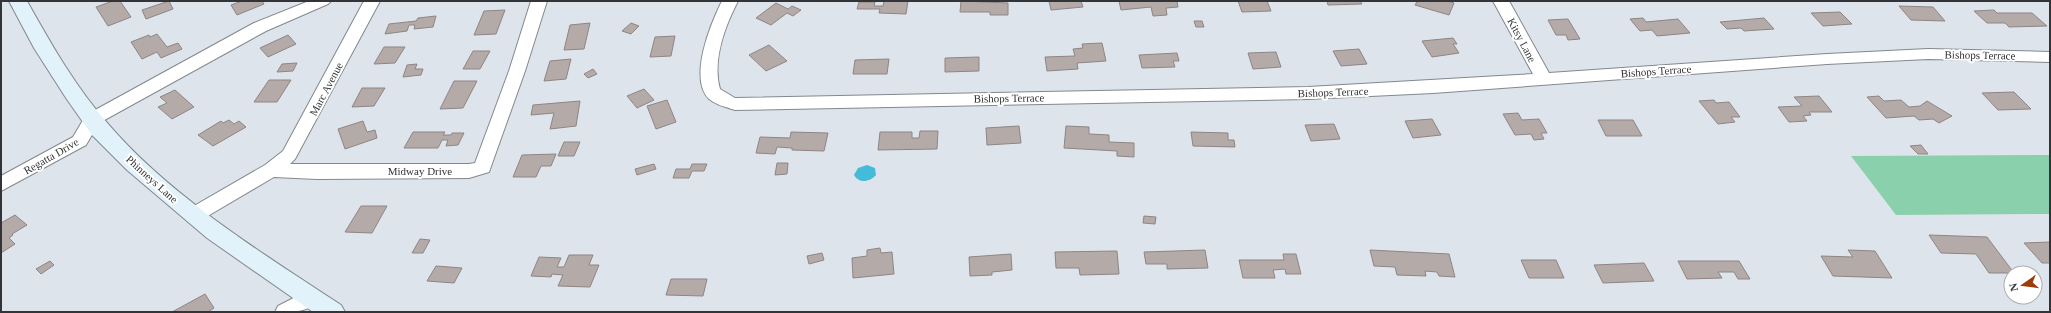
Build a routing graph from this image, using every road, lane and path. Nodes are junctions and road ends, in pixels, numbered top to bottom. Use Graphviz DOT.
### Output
graph roads {
  1 [pos="18,1"];
  2 [pos="323,1"];
  3 [pos="372,1"];
  4 [pos="539,1"];
  5 [pos="730,1"];
  6 [pos="1501,1"];
  7 [pos="306,4"];
  8 [pos="2050,57"];
  9 [pos="1544,79"];
  10 [pos="92,120"];
  11 [pos="271,170"];
  12 [pos="1,184"];
  13 [pos="194,215"];
  14 [pos="311,298"];
  15 [pos="285,312"];
  16 [pos="332,312"];
  1 -- 10 [label="main road, Phinneys Lane"];
  2 -- 7 [label="street"];
  3 -- 11 [label="street, Marc Avenue"];
  4 -- 11 [label="street, Midway Drive"];
  5 -- 9 [label="street, Bishops Terrace"];
  6 -- 9 [label="street, Kitsy Lane"];
  7 -- 10 [label="street"];
  8 -- 9 [label="street, Bishops Terrace"];
  10 -- 12 [label="street, Regatta Drive"];
  10 -- 13 [label="main road, Phinneys Lane"];
  11 -- 13 [label="street"];
  13 -- 14 [label="main road, Phinneys Lane"];
  14 -- 15 [label="street"];
  14 -- 16 [label="main road, Phinneys Lane"];
}
